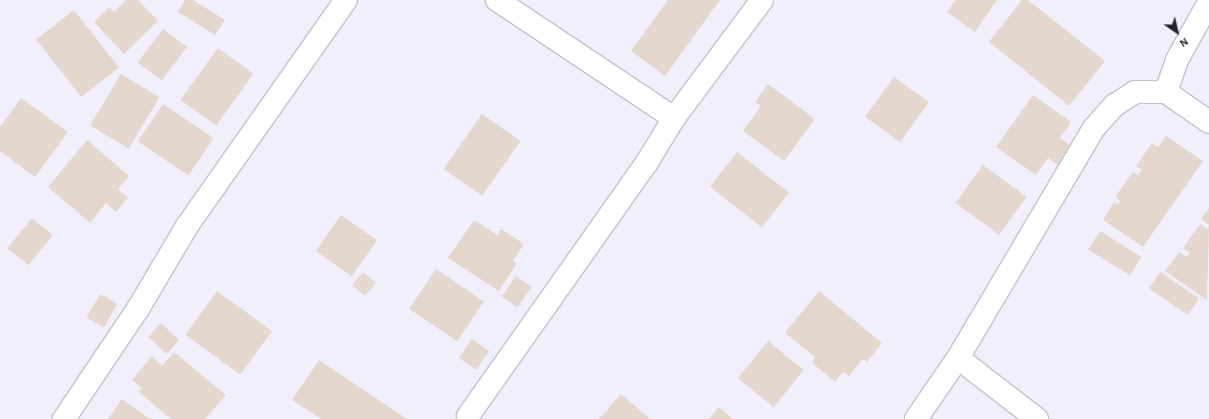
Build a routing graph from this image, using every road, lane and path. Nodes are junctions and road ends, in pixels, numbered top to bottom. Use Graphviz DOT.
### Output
graph roads {
  1 [pos="346,0"];
  2 [pos="497,0"];
  3 [pos="762,0"];
  4 [pos="1209,2"];
  5 [pos="1166,92"];
  6 [pos="674,118"];
  7 [pos="1209,122"];
  8 [pos="958,358"];
  9 [pos="469,418"];
  10 [pos="64,419"];
  11 [pos="916,419"];
  12 [pos="1037,419"];
  1 -- 10 [label="street"];
  2 -- 6 [label="street"];
  3 -- 6 [label="street"];
  4 -- 5 [label="street"];
  5 -- 7 [label="street"];
  5 -- 8 [label="street"];
  6 -- 9 [label="street"];
  8 -- 11 [label="street"];
  8 -- 12 [label="street"];
}
